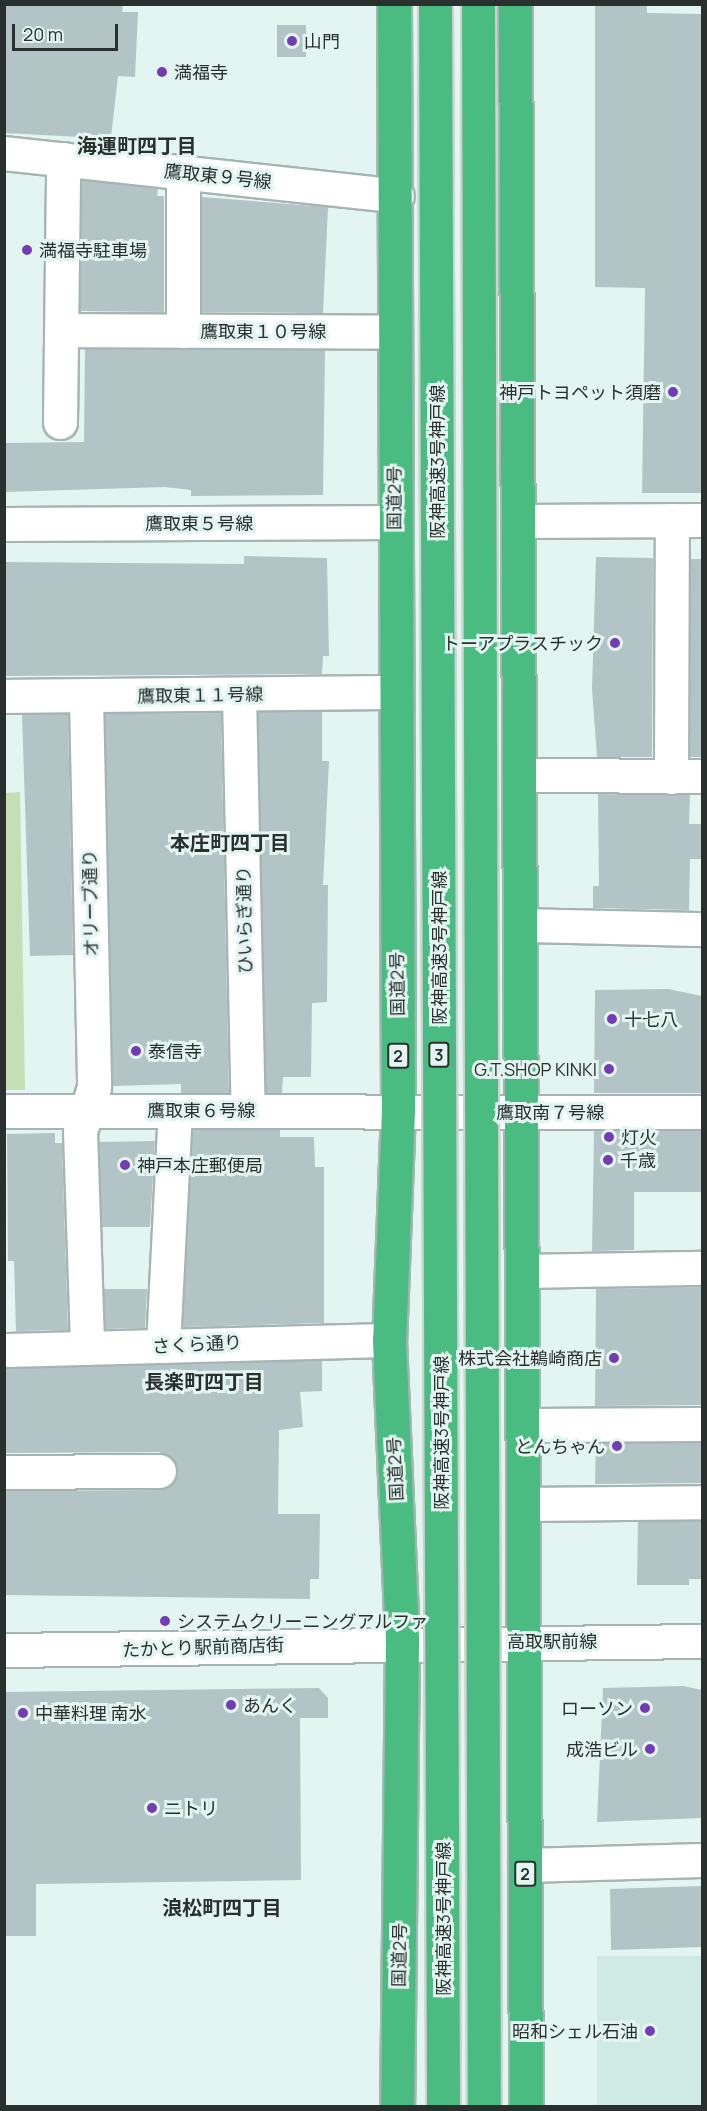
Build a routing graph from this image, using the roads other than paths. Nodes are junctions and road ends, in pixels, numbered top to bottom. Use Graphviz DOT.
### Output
graph roads {
  1 [pos="394,4"];
  2 [pos="435,4"];
  3 [pos="478,4"];
  4 [pos="515,4"];
  5 [pos="4,153"];
  6 [pos="63,159"];
  7 [pos="183,172"];
  8 [pos="397,196"];
  9 [pos="62,330"];
  10 [pos="183,331"];
  11 [pos="394,332"];
  12 [pos="60,422"];
  13 [pos="687,520"];
  14 [pos="520,521"];
  15 [pos="394,522"];
  16 [pos="4,524"];
  17 [pos="395,692"];
  18 [pos="239,694"];
  19 [pos="4,696"];
  20 [pos="86,697"];
  21 [pos="522,775"];
  22 [pos="687,776"];
  23 [pos="522,925"];
  24 [pos="702,929"];
  25 [pos="87,1108"];
  26 [pos="248,1110"];
  27 [pos="398,1110"];
  28 [pos="4,1111"];
  29 [pos="524,1112"];
  30 [pos="702,1112"];
  31 [pos="175,1113"];
  32 [pos="702,1268"];
  33 [pos="524,1271"];
  34 [pos="389,1340"];
  35 [pos="163,1346"];
  36 [pos="87,1348"];
  37 [pos="4,1350"];
  38 [pos="702,1424"];
  39 [pos="525,1425"];
  40 [pos="159,1471"];
  41 [pos="4,1472"];
  42 [pos="702,1502"];
  43 [pos="525,1504"];
  44 [pos="402,1641"];
  45 [pos="702,1641"];
  46 [pos="525,1642"];
  47 [pos="4,1650"];
  48 [pos="702,1860"];
  49 [pos="525,1865"];
  50 [pos="397,2106"];
  51 [pos="443,2106"];
  52 [pos="484,2106"];
  53 [pos="526,2106"];
  1 -- 8 [label="highway, 国道2号 / 2"];
  2 -- 51 [label="highway, 阪神高速3号神戸線 / 3, bridge"];
  3 -- 52 [label="highway, bridge"];
  4 -- 14 [label="highway, 2"];
  5 -- 6 [label="street, 鷹取東９号線"];
  6 -- 7 [label="street, 鷹取東９号線"];
  6 -- 9 [label="street"];
  7 -- 8 [label="street, 鷹取東９号線"];
  7 -- 10 [label="street, 鷹取東１０号線"];
  8 -- 11 [label="highway, 国道2号 / 2"];
  9 -- 10 [label="street"];
  9 -- 12 [label="street"];
  10 -- 11 [label="street, 鷹取東１０号線"];
  11 -- 15 [label="highway, 国道2号 / 2"];
  13 -- 14 [label="street"];
  13 -- 22 [label="street"];
  14 -- 21 [label="highway, 2"];
  15 -- 16 [label="street, 鷹取東５号線"];
  15 -- 17 [label="highway, 国道2号 / 2"];
  17 -- 18 [label="street, 鷹取東１１号線"];
  17 -- 27 [label="highway, 国道2号 / 2"];
  18 -- 20 [label="street, 鷹取東１１号線"];
  18 -- 26 [label="street, ひいらぎ通り"];
  19 -- 20 [label="street, 鷹取東１１号線"];
  20 -- 25 [label="street, オリーブ通り"];
  21 -- 22 [label="street"];
  21 -- 23 [label="highway, 2"];
  23 -- 24 [label="street"];
  23 -- 29 [label="highway, 2"];
  25 -- 28 [label="street, 鷹取東６号線"];
  25 -- 31 [label="street, 鷹取東６号線"];
  25 -- 36 [label="street, オリーブ通り"];
  26 -- 27 [label="street, 鷹取東６号線"];
  26 -- 31 [label="street, 鷹取東６号線"];
  27 -- 29 [label="street, 鷹取南７号線"];
  27 -- 34 [label="highway, 国道2号 / 2"];
  29 -- 30 [label="street, 鷹取南７号線"];
  29 -- 33 [label="highway, 2"];
  31 -- 35 [label="street"];
  32 -- 33 [label="street"];
  33 -- 39 [label="highway, 2"];
  34 -- 35 [label="street, さくら通り"];
  34 -- 44 [label="highway, 国道2号 / 2"];
  35 -- 36 [label="street, さくら通り"];
  36 -- 37 [label="street, さくら通り"];
  38 -- 39 [label="street"];
  39 -- 43 [label="highway, 2"];
  40 -- 41 [label="street"];
  42 -- 43 [label="street"];
  43 -- 46 [label="highway, 2"];
  44 -- 46 [label="street, 高取駅前線"];
  44 -- 47 [label="street, たかとり駅前商店街"];
  44 -- 50 [label="highway, 国道2号 / 2"];
  45 -- 46 [label="street, 高取駅前線"];
  46 -- 49 [label="highway, 2"];
  48 -- 49 [label="street"];
  49 -- 53 [label="highway, 2"];
}
